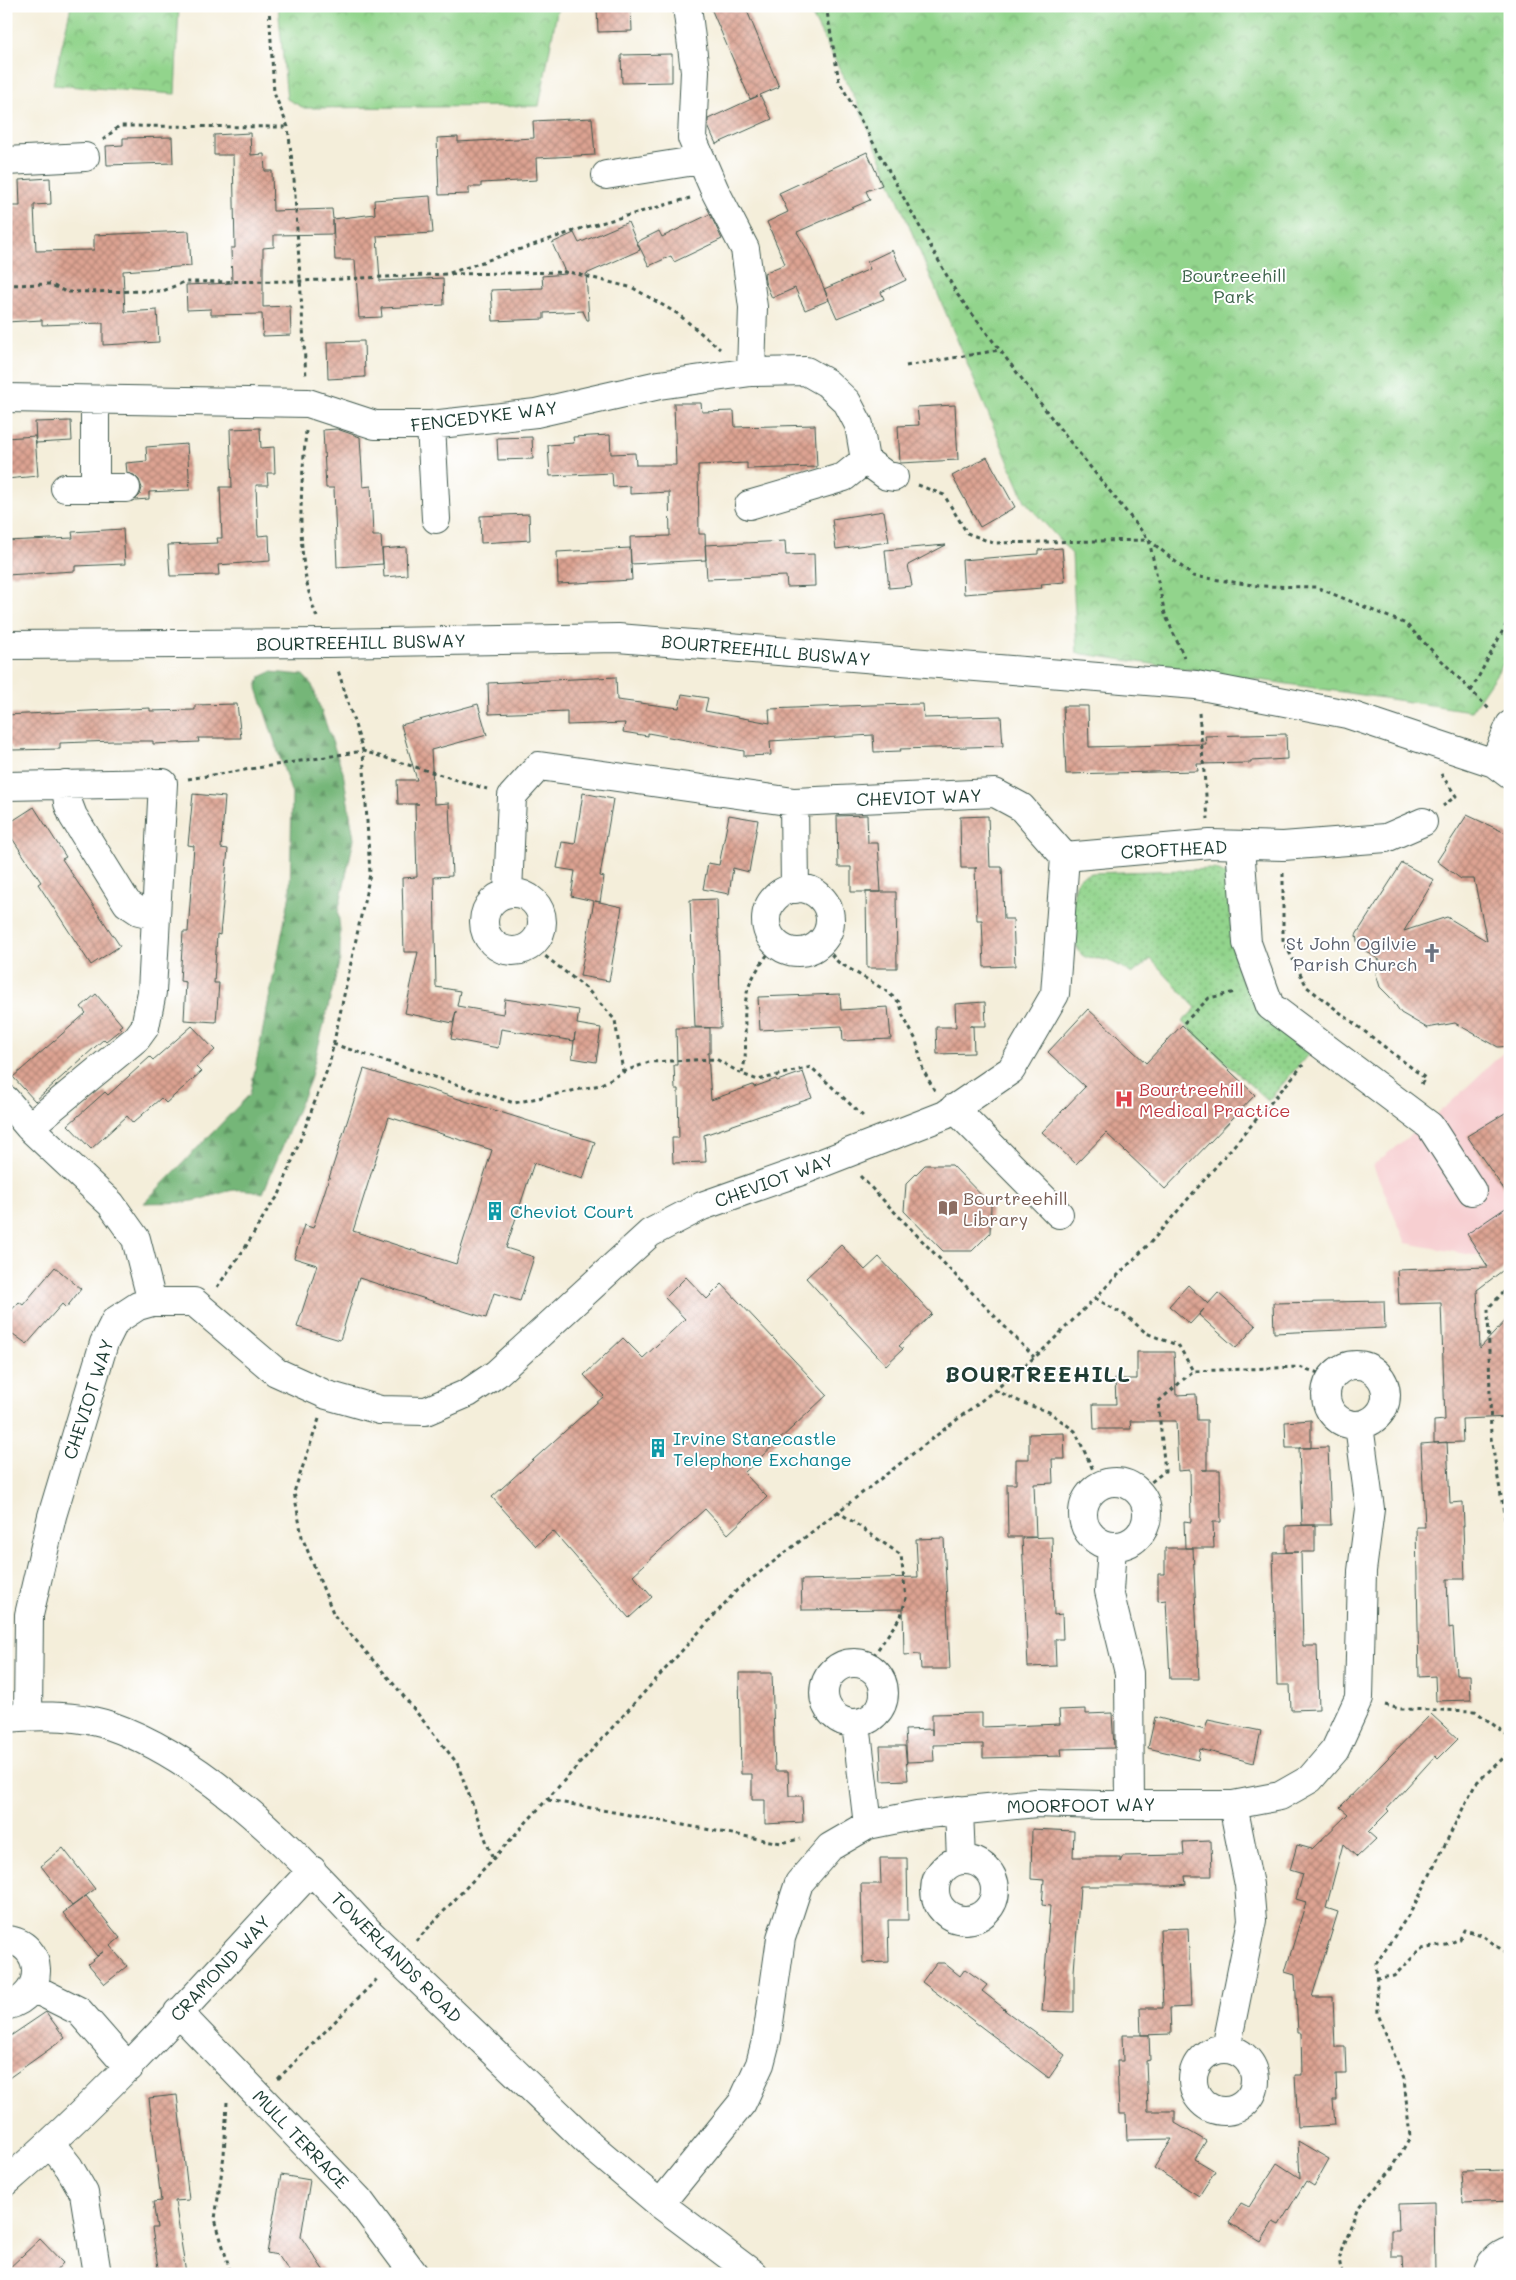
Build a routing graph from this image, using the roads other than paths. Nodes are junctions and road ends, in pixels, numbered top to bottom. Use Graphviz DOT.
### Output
graph roads {
  1 [pos="687,6"];
  2 [pos="696,149"];
  3 [pos="85,157"];
  4 [pos="6,161"];
  5 [pos="606,175"];
  6 [pos="747,372"];
  7 [pos="6,398"];
  8 [pos="95,400"];
  9 [pos="431,425"];
  10 [pos="865,460"];
  11 [pos="894,477"];
  12 [pos="65,488"];
  13 [pos="95,488"];
  14 [pos="126,488"];
  15 [pos="749,505"];
  16 [pos="436,519"];
  17 [pos="6,645"];
  18 [pos="1509,726"];
  19 [pos="1502,769"];
  20 [pos="66,784"];
  21 [pos="6,786"];
  22 [pos="794,802"];
  23 [pos="1422,822"];
  24 [pos="1240,846"];
  25 [pos="1065,856"];
  26 [pos="794,888"];
  27 [pos="508,893"];
  28 [pos="156,915"];
  29 [pos="6,1100"];
  30 [pos="951,1111"];
  31 [pos="29,1127"];
  32 [pos="1472,1191"];
  33 [pos="1059,1214"];
  34 [pos="152,1302"];
  35 [pos="1359,1425"];
  36 [pos="1112,1547"];
  37 [pos="17,1717"];
  38 [pos="856,1724"];
  39 [pos="1130,1804"];
  40 [pos="1233,1805"];
  41 [pos="959,1810"];
  42 [pos="868,1825"];
  43 [pos="960,1860"];
  44 [pos="312,1870"];
  45 [pos="6,1940"];
  46 [pos="33,1988"];
  47 [pos="6,2006"];
  48 [pos="178,2012"];
  49 [pos="1226,2049"];
  50 [pos="129,2068"];
  51 [pos="51,2144"];
  52 [pos="6,2182"];
  53 [pos="660,2204"];
  54 [pos="1510,2251"];
  55 [pos="97,2274"];
  56 [pos="414,2274"];
  57 [pos="753,2274"];
  58 [pos="1488,2274"];
  1 -- 2 [label="street"];
  2 -- 5 [label="street"];
  2 -- 6 [label="street"];
  3 -- 4 [label="street"];
  6 -- 9 [label="street, FENCEDYKE WAY"];
  6 -- 10 [label="street, FENCEDYKE WAY"];
  7 -- 8 [label="street, FENCEDYKE WAY"];
  8 -- 9 [label="street, FENCEDYKE WAY"];
  8 -- 13 [label="street"];
  9 -- 16 [label="street"];
  10 -- 11 [label="street"];
  10 -- 15 [label="street"];
  12 -- 13 [label="street"];
  13 -- 14 [label="street"];
  17 -- 19 [label="street, BOURTREEHILL BUSWAY"];
  18 -- 19 [label="street"];
  20 -- 21 [label="street"];
  20 -- 28 [label="street"];
  20 -- 28 [label="street"];
  22 -- 25 [label="street, CHEVIOT WAY"];
  22 -- 26 [label="street"];
  22 -- 27 [label="street, CHEVIOT WAY"];
  23 -- 24 [label="street, CROFTHEAD"];
  24 -- 25 [label="street, CROFTHEAD"];
  24 -- 32 [label="street"];
  25 -- 30 [label="street, CHEVIOT WAY"];
  26 -- 26 [label="street"];
  27 -- 27 [label="street"];
  28 -- 31 [label="street"];
  29 -- 31 [label="street"];
  30 -- 33 [label="street"];
  30 -- 34 [label="street, CHEVIOT WAY"];
  31 -- 34 [label="street"];
  34 -- 37 [label="street, CHEVIOT WAY"];
  35 -- 35 [label="street"];
  35 -- 40 [label="street, MOORFOOT WAY"];
  36 -- 36 [label="street"];
  36 -- 39 [label="street"];
  37 -- 44 [label="street, TOWERLANDS ROAD"];
  38 -- 38 [label="street"];
  38 -- 42 [label="street"];
  39 -- 40 [label="street, MOORFOOT WAY"];
  39 -- 41 [label="street, MOORFOOT WAY"];
  40 -- 49 [label="street"];
  41 -- 42 [label="street, MOORFOOT WAY"];
  41 -- 43 [label="street"];
  42 -- 53 [label="street, MOORFOOT WAY"];
  44 -- 48 [label="street, CRAMOND WAY"];
  44 -- 53 [label="street, TOWERLANDS ROAD, bridge"];
  45 -- 46 [label="street"];
  46 -- 47 [label="street"];
  46 -- 50 [label="street"];
  48 -- 50 [label="street, CRAMOND WAY"];
  48 -- 56 [label="street, MULL TERRACE"];
  50 -- 51 [label="street, CRAMOND WAY"];
  51 -- 52 [label="street, CRAMOND WAY"];
  51 -- 55 [label="street"];
  53 -- 57 [label="street, TOWERLANDS ROAD"];
  54 -- 58 [label="street"];
}
